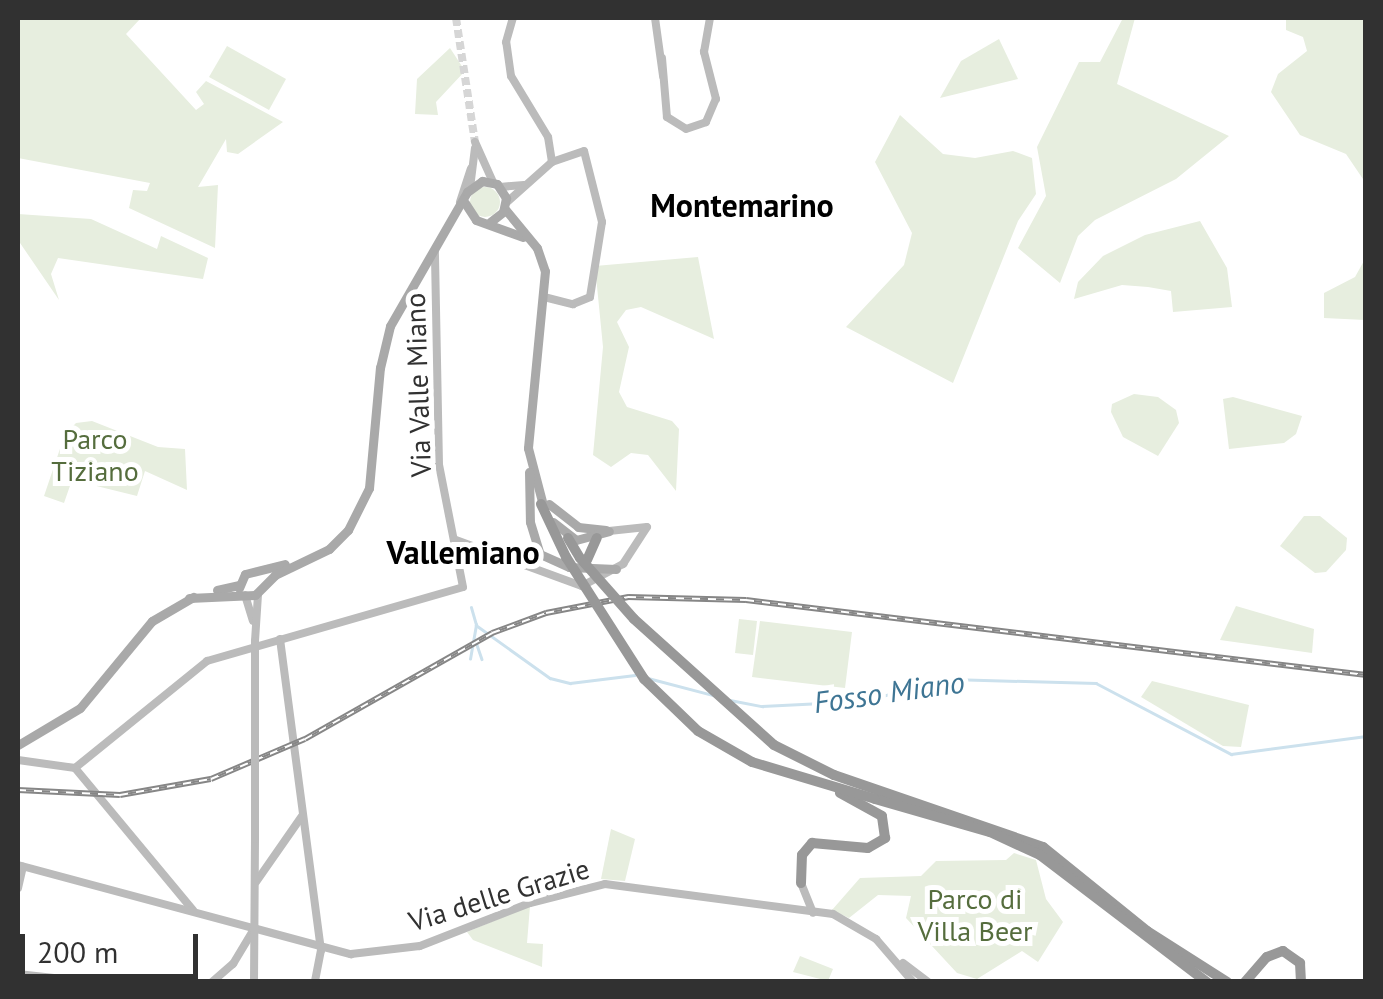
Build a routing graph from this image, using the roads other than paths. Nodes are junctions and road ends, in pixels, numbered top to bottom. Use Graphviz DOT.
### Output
graph roads {
  1 [pos="513,18"];
  2 [pos="710,18"];
  3 [pos="656,22"];
  4 [pos="552,162"];
  5 [pos="471,169"];
  6 [pos="529,184"];
  7 [pos="497,185"];
  8 [pos="470,188"];
  9 [pos="506,206"];
  10 [pos="463,208"];
  11 [pos="476,220"];
  12 [pos="490,222"];
  13 [pos="446,238"];
  14 [pos="531,241"];
  15 [pos="435,252"];
  16 [pos="544,297"];
  17 [pos="530,464"];
  18 [pos="545,504"];
  19 [pos="609,530"];
  20 [pos="568,538"];
  21 [pos="597,538"];
  22 [pos="456,540"];
  23 [pos="583,559"];
  24 [pos="616,569"];
  25 [pos="274,572"];
  26 [pos="257,574"];
  27 [pos="260,589"];
  28 [pos="239,591"];
  29 [pos="254,607"];
  30 [pos="280,639"];
  31 [pos="18,745"];
  32 [pos="18,760"];
  33 [pos="75,768"];
  34 [pos="876,805"];
  35 [pos="302,816"];
  36 [pos="1041,851"];
  37 [pos="20,866"];
  38 [pos="801,877"];
  39 [pos="256,882"];
  40 [pos="18,886"];
  41 [pos="193,911"];
  42 [pos="813,913"];
  43 [pos="254,931"];
  44 [pos="321,950"];
  45 [pos="894,956"];
  46 [pos="1195,964"];
  47 [pos="18,974"];
  48 [pos="56,980"];
  49 [pos="90,982"];
  50 [pos="212,982"];
  51 [pos="254,982"];
  52 [pos="315,982"];
  53 [pos="913,982"];
  54 [pos="928,982"];
  55 [pos="1206,982"];
  56 [pos="1227,982"];
  57 [pos="1242,982"];
  58 [pos="1302,982"];
  1 -- 4 [label="street"];
  2 -- 3 [label="street"];
  4 -- 6 [label="street"];
  4 -- 16 [label="street"];
  5 -- 7 [label="street"];
  5 -- 8 [label="street"];
  5 -- 10 [label="street"];
  6 -- 7 [label="street"];
  6 -- 9 [label="street"];
  7 -- 8 [label="main road"];
  7 -- 9 [label="main road"];
  8 -- 10 [label="main road"];
  9 -- 12 [label="main road"];
  9 -- 14 [label="main road"];
  10 -- 11 [label="main road"];
  10 -- 13 [label="main road"];
  11 -- 12 [label="main road"];
  11 -- 13 [label="main road"];
  12 -- 14 [label="main road"];
  13 -- 15 [label="main road"];
  14 -- 16 [label="main road"];
  15 -- 22 [label="street, Via Valle Miano"];
  15 -- 25 [label="main road"];
  16 -- 17 [label="main road"];
  17 -- 18 [label="main road"];
  17 -- 24 [label="main road"];
  18 -- 19 [label="main road"];
  18 -- 20 [label="main road"];
  18 -- 34 [label="highway, bridge"];
  19 -- 21 [label="main road"];
  19 -- 24 [label="street"];
  20 -- 21 [label="main road"];
  20 -- 23 [label="highway"];
  21 -- 23 [label="highway"];
  22 -- 24 [label="street"];
  22 -- 30 [label="street, Via Valle Miano"];
  23 -- 36 [label="highway, bridge"];
  25 -- 26 [label="main road"];
  25 -- 27 [label="main road"];
  26 -- 27 [label="main road"];
  26 -- 28 [label="main road"];
  27 -- 28 [label="main road"];
  27 -- 29 [label="street"];
  28 -- 29 [label="street"];
  28 -- 31 [label="main road"];
  29 -- 39 [label="street, bridge"];
  30 -- 33 [label="street"];
  30 -- 35 [label="street"];
  32 -- 33 [label="street"];
  33 -- 41 [label="street"];
  34 -- 36 [label="highway"];
  34 -- 38 [label="highway"];
  35 -- 39 [label="street"];
  35 -- 44 [label="street"];
  36 -- 46 [label="highway"];
  36 -- 55 [label="highway"];
  37 -- 40 [label="street"];
  37 -- 41 [label="street, Via delle Grazie"];
  38 -- 42 [label="street"];
  39 -- 43 [label="street"];
  41 -- 43 [label="street, Via delle Grazie"];
  42 -- 44 [label="street, Via delle Grazie"];
  42 -- 45 [label="street, Via delle Grazie"];
  43 -- 44 [label="street, Via delle Grazie"];
  43 -- 50 [label="street"];
  43 -- 51 [label="street"];
  44 -- 52 [label="street"];
  45 -- 53 [label="street, Via delle Grazie"];
  45 -- 54 [label="street"];
  46 -- 56 [label="highway"];
  46 -- 57 [label="highway"];
  47 -- 48 [label="street"];
  48 -- 49 [label="street"];
  57 -- 58 [label="highway"];
}
